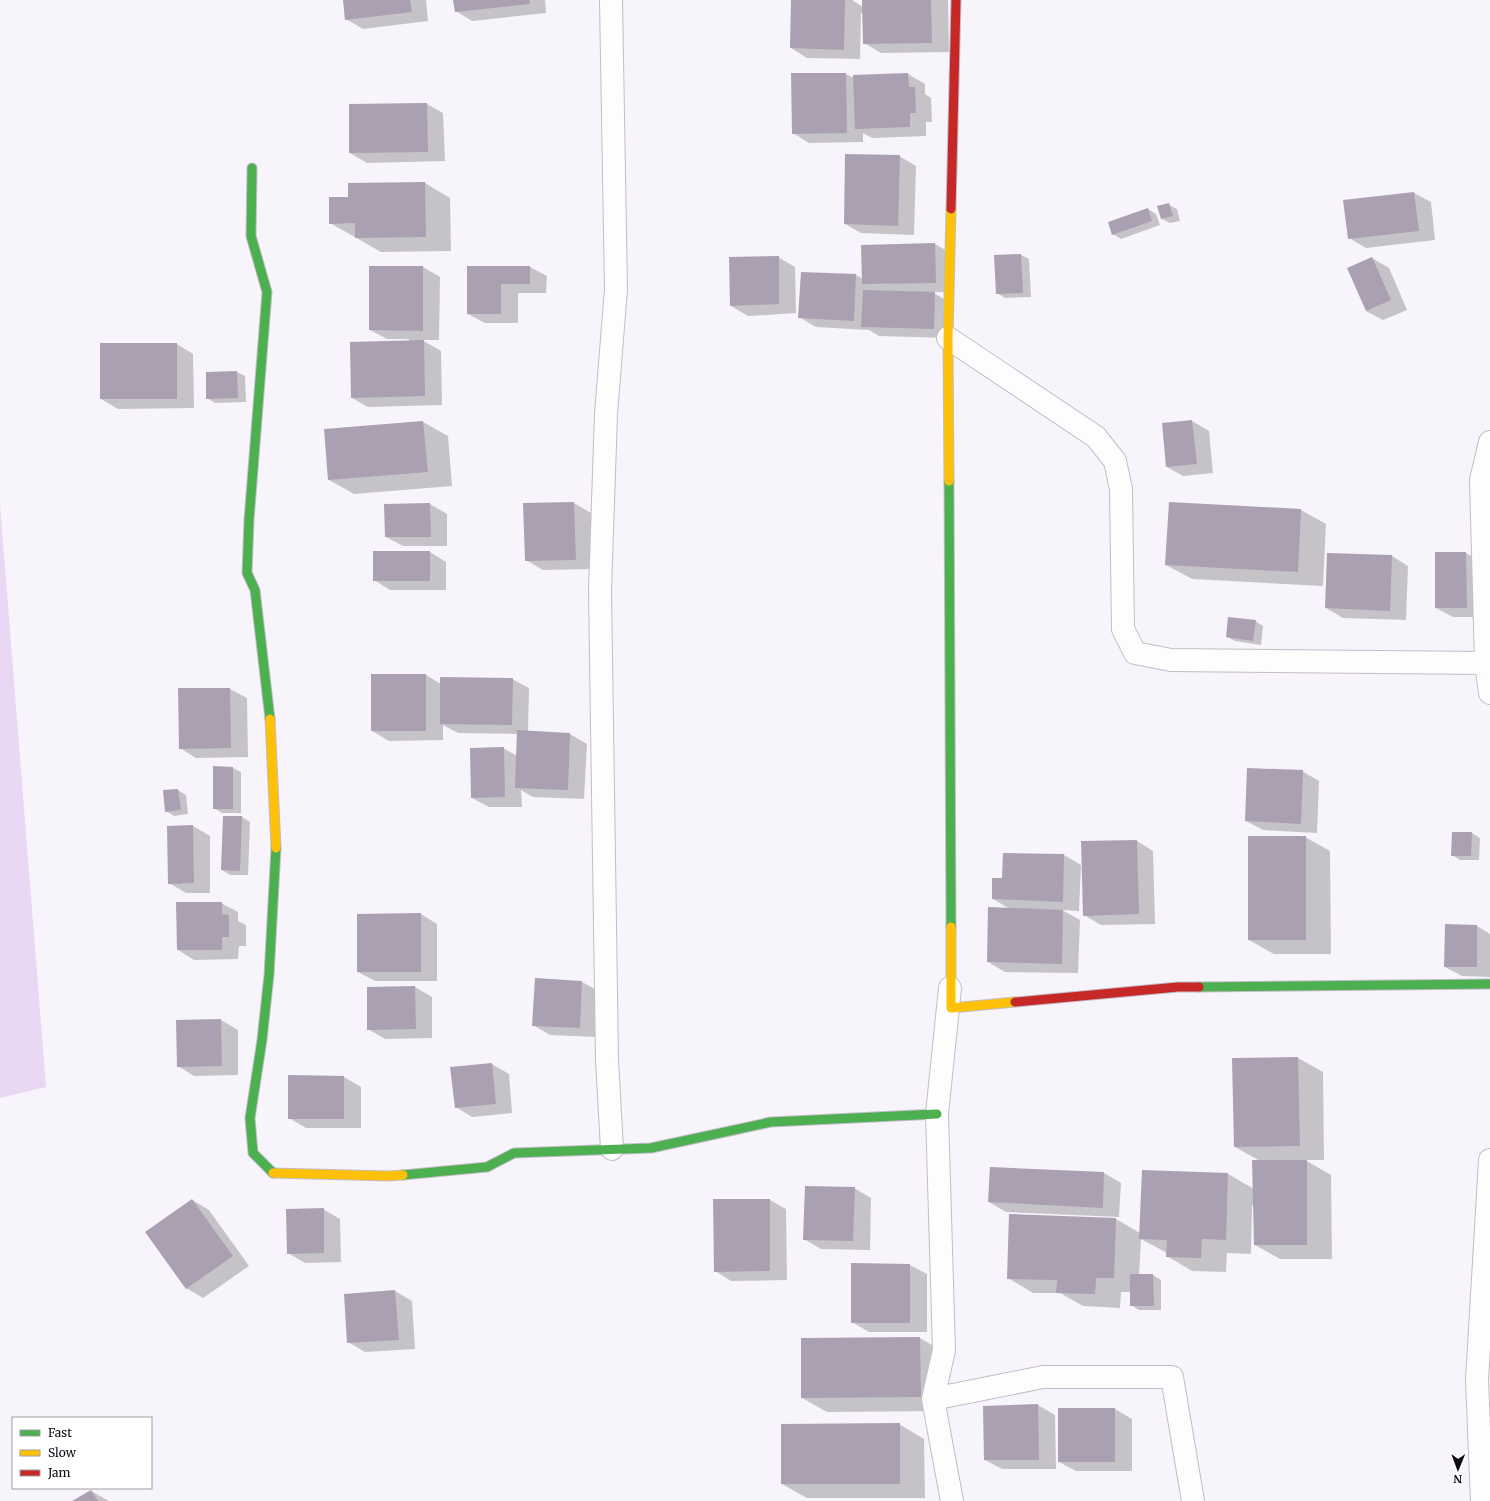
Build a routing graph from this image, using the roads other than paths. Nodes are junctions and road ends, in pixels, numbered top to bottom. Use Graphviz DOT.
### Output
graph roads {
  1 [pos="611,0"];
  2 [pos="956,0"];
  3 [pos="252,168"];
  4 [pos="948,338"];
  5 [pos="1490,442"];
  6 [pos="1486,663"];
  7 [pos="1490,693"];
  8 [pos="951,981"];
  9 [pos="1490,984"];
  10 [pos="937,1114"];
  11 [pos="612,1149"];
  12 [pos="1490,1160"];
  13 [pos="933,1400"];
  14 [pos="952,1501"];
  15 [pos="1193,1501"];
  16 [pos="1482,1501"];
  1 -- 11 [label="street"];
  2 -- 4 [label="street"];
  3 -- 11 [label="street"];
  4 -- 6 [label="street"];
  4 -- 8 [label="street"];
  5 -- 6 [label="street"];
  6 -- 7 [label="street"];
  8 -- 9 [label="street"];
  8 -- 10 [label="street"];
  10 -- 11 [label="street"];
  10 -- 13 [label="street"];
  12 -- 16 [label="street"];
  13 -- 14 [label="street"];
  13 -- 15 [label="street"];
}
